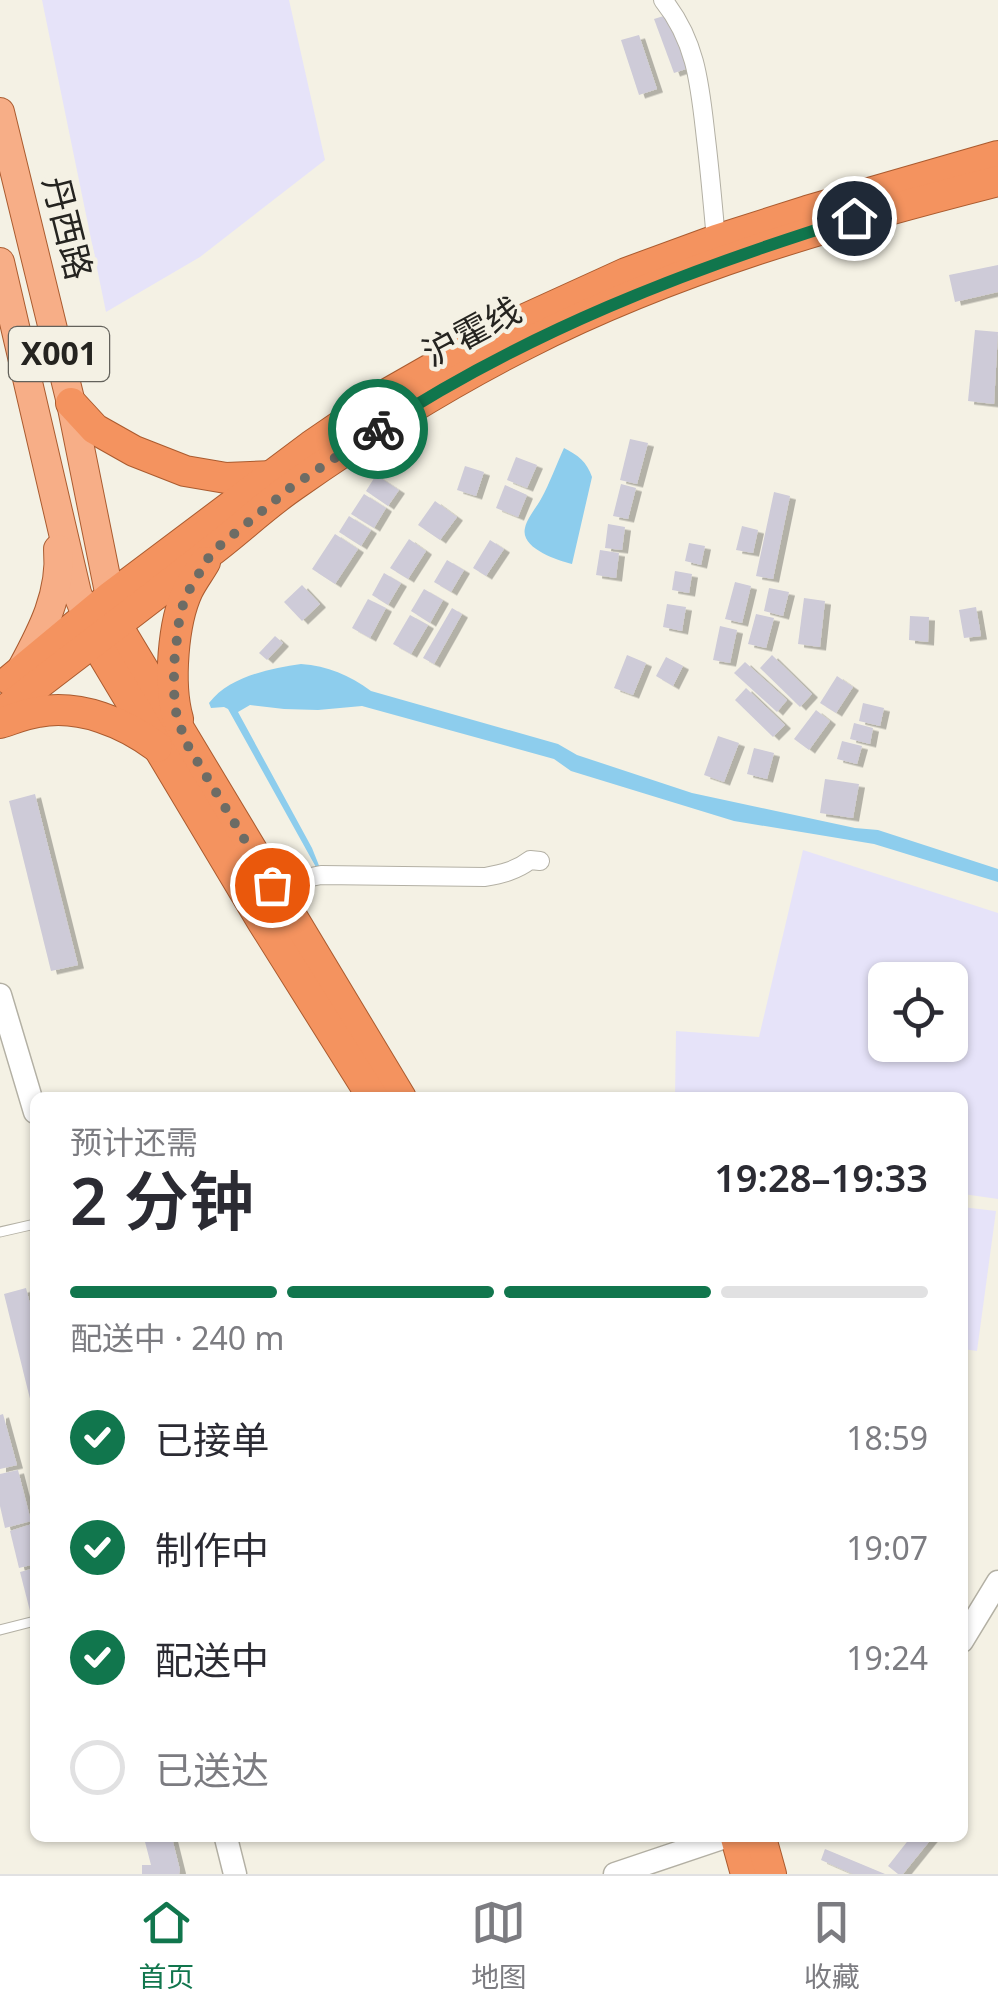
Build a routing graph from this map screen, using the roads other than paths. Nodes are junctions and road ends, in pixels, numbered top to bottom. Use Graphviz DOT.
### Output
graph roads {
  1 [pos="663,0"];
  2 [pos="0,112"];
  3 [pos="998,156"];
  4 [pos="998,181"];
  5 [pos="716,240"];
  6 [pos="0,262"];
  7 [pos="70,403"];
  8 [pos="273,476"];
  9 [pos="53,483"];
  10 [pos="212,552"];
  11 [pos="102,620"];
  12 [pos="10,680"];
  13 [pos="0,714"];
  14 [pos="0,722"];
  15 [pos="174,746"];
  16 [pos="540,861"];
  17 [pos="272,885"];
  18 [pos="0,995"];
  19 [pos="369,1092"];
  20 [pos="397,1092"];
  21 [pos="30,1095"];
  22 [pos="30,1225"];
  23 [pos="0,1232"];
  24 [pos="998,1582"];
  25 [pos="30,1622"];
  26 [pos="0,1630"];
  27 [pos="968,1631"];
  28 [pos="227,1842"];
  29 [pos="710,1842"];
  30 [pos="737,1842"];
  31 [pos="762,1842"];
  32 [pos="235,1874"];
  33 [pos="615,1874"];
  34 [pos="746,1874"];
  35 [pos="771,1874"];
  1 -- 5 [label="street"];
  2 -- 7 [label="main road, 丹西路 / X001"];
  3 -- 5 [label="highway, 沪霍线"];
  4 -- 10 [label="highway, 沪霍线"];
  5 -- 8 [label="highway, 沪霍线"];
  6 -- 9 [label="main road, 丹西路 / X001"];
  7 -- 8 [label="highway"];
  7 -- 11 [label="main road, 丹西路 / X001"];
  8 -- 11 [label="highway, 沪霍线"];
  9 -- 11 [label="main road, 丹西路 / X001"];
  9 -- 12 [label="main road"];
  10 -- 11 [label="highway, 沪霍线"];
  10 -- 15 [label="highway"];
  11 -- 12 [label="highway, 沪霍线"];
  11 -- 13 [label="highway, 沪霍线"];
  11 -- 15 [label="highway"];
  14 -- 15 [label="highway"];
  15 -- 17 [label="highway"];
  15 -- 19 [label="highway"];
  16 -- 17 [label="street"];
  17 -- 20 [label="highway"];
  18 -- 21 [label="street"];
  22 -- 23 [label="lane"];
  24 -- 27 [label="street"];
  25 -- 26 [label="lane"];
  28 -- 32 [label="street"];
  29 -- 33 [label="street"];
  30 -- 34 [label="highway"];
  31 -- 35 [label="highway"];
}
